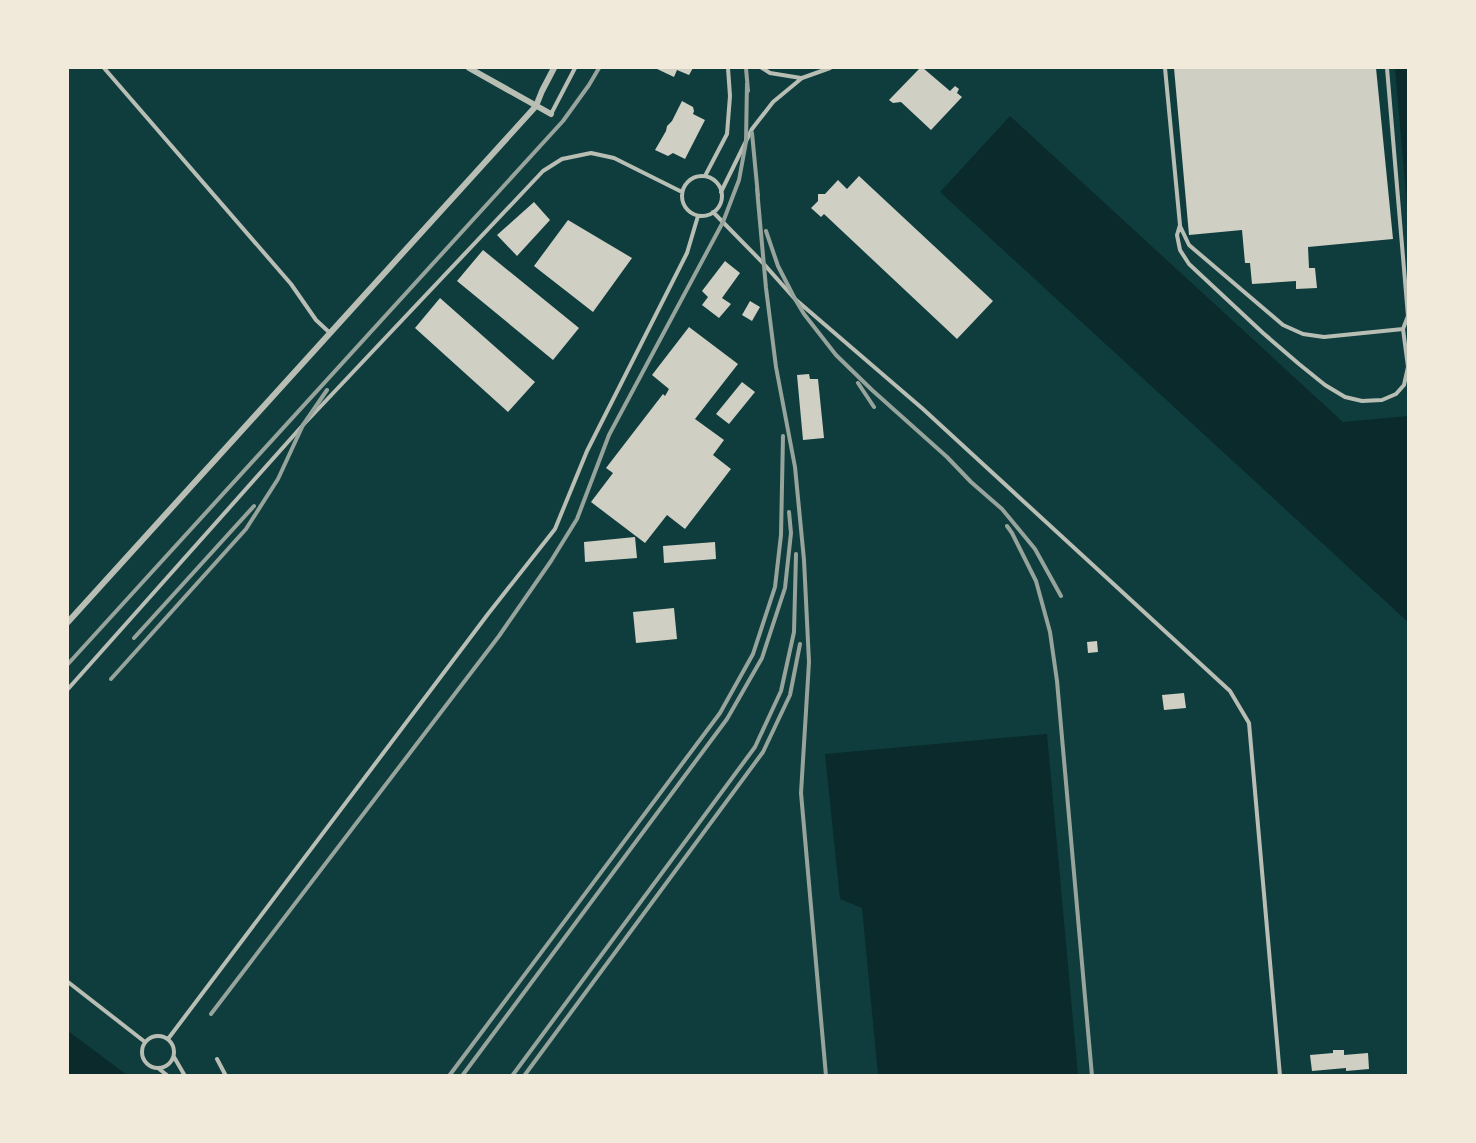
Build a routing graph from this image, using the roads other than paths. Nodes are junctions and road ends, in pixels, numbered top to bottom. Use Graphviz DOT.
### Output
graph roads {
  1 [pos="104,68"];
  2 [pos="469,68"];
  3 [pos="554,68"];
  4 [pos="575,68"];
  5 [pos="728,68"];
  6 [pos="762,68"];
  7 [pos="830,68"];
  8 [pos="1165,68"];
  9 [pos="1388,68"];
  10 [pos="802,78"];
  11 [pos="536,106"];
  12 [pos="551,114"];
  13 [pos="705,176"];
  14 [pos="682,192"];
  15 [pos="721,192"];
  16 [pos="713,212"];
  17 [pos="698,216"];
  18 [pos="1180,225"];
  19 [pos="1403,329"];
  20 [pos="330,333"];
  21 [pos="68,622"];
  22 [pos="68,689"];
  23 [pos="68,982"];
  24 [pos="168,1039"];
  25 [pos="146,1042"];
  26 [pos="174,1057"];
  27 [pos="217,1059"];
  28 [pos="157,1068"];
  29 [pos="168,1076"];
  30 [pos="185,1076"];
  31 [pos="226,1076"];
  32 [pos="1280,1076"];
  1 -- 20 [label="lane"];
  2 -- 11 [label="street"];
  3 -- 11 [label="street"];
  4 -- 12 [label="lane"];
  5 -- 13 [label="lane"];
  6 -- 10 [label="lane"];
  7 -- 10 [label="lane"];
  8 -- 18 [label="lane"];
  9 -- 19 [label="lane"];
  10 -- 15 [label="lane"];
  11 -- 12 [label="street"];
  11 -- 20 [label="street"];
  13 -- 14 [label="lane"];
  13 -- 15 [label="lane"];
  14 -- 17 [label="lane"];
  14 -- 22 [label="lane"];
  15 -- 16 [label="lane"];
  16 -- 17 [label="lane"];
  16 -- 32 [label="lane"];
  17 -- 24 [label="lane"];
  18 -- 19 [label="lane"];
  18 -- 19 [label="lane"];
  20 -- 21 [label="street"];
  23 -- 25 [label="lane"];
  24 -- 25 [label="lane"];
  24 -- 26 [label="lane"];
  25 -- 28 [label="lane"];
  26 -- 28 [label="lane"];
  26 -- 30 [label="lane"];
  27 -- 31 [label="lane"];
  28 -- 29 [label="lane"];
}
